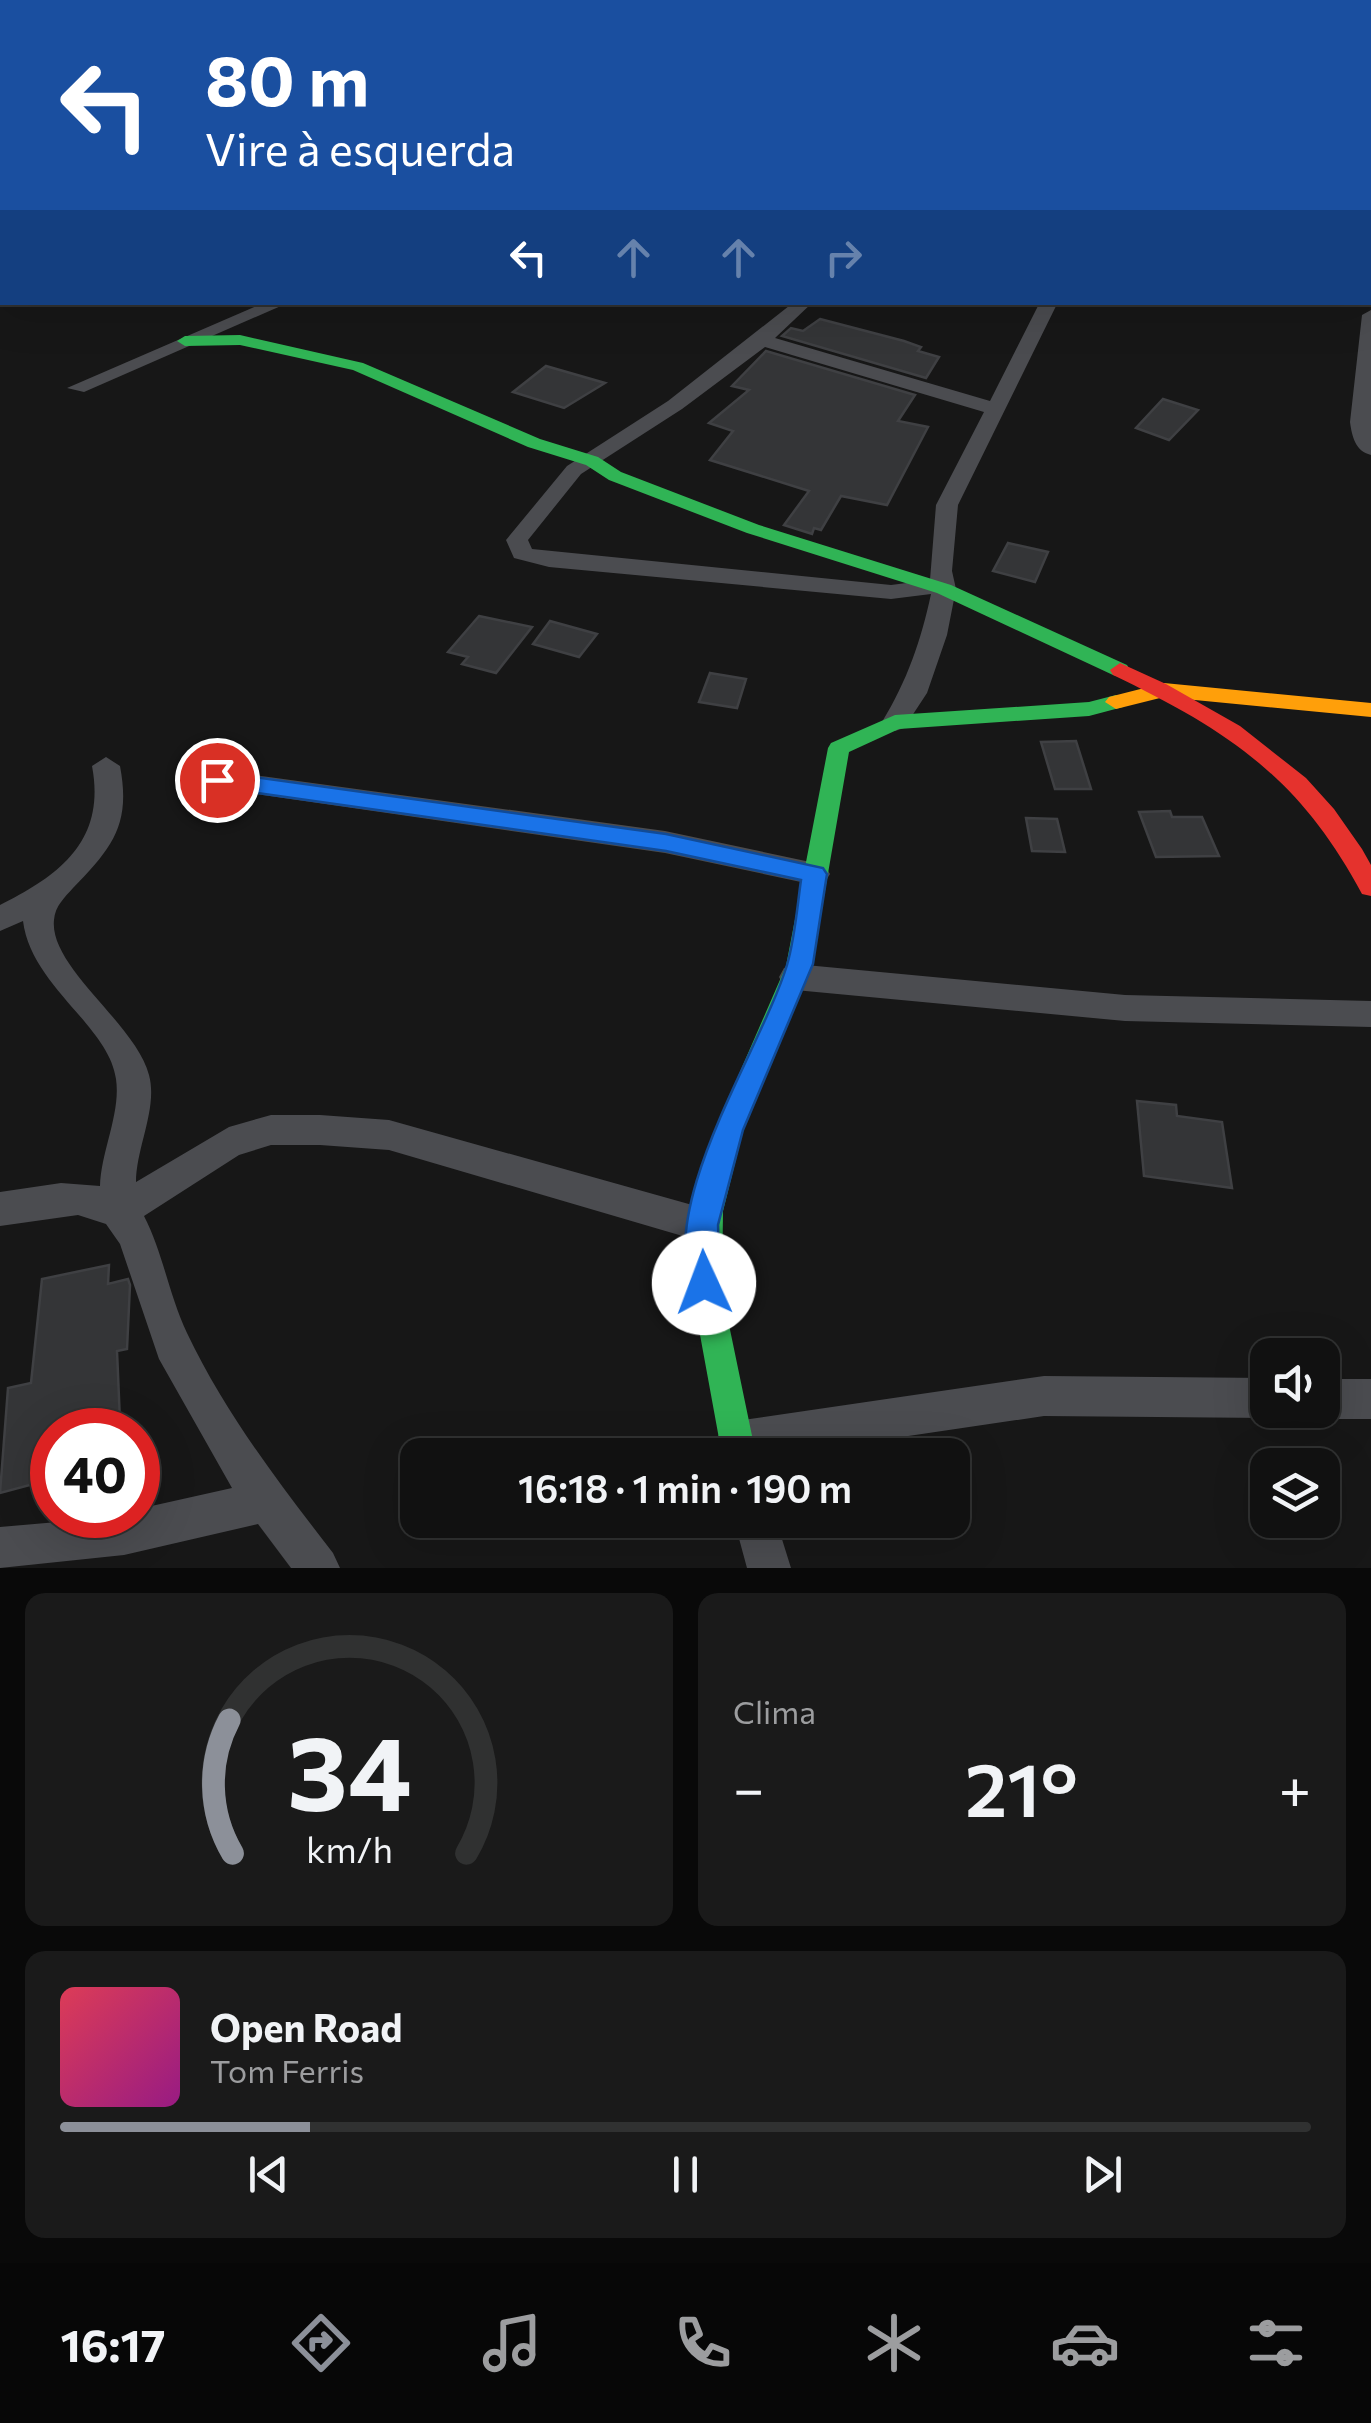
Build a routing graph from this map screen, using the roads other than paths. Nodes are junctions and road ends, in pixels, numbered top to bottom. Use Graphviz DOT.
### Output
graph roads {
  1 [pos="275,305"];
  2 [pos="802,305"];
  3 [pos="1047,305"];
  4 [pos="1370,324"];
  5 [pos="762,340"];
  6 [pos="186,341"];
  7 [pos="77,388"];
  8 [pos="993,408"];
  9 [pos="1371,449"];
  10 [pos="592,461"];
  11 [pos="938,588"];
  12 [pos="1164,690"];
  13 [pos="1371,710"];
  14 [pos="895,722"];
  15 [pos="106,766"];
  16 [pos="217,780"];
  17 [pos="814,874"];
  18 [pos="1371,887"];
  19 [pos="50,894"];
  20 [pos="0,919"];
  21 [pos="795,977"];
  22 [pos="1371,1014"];
  23 [pos="0,1209"];
  24 [pos="119,1212"];
  25 [pos="702,1225"];
  26 [pos="1250,1398"];
  27 [pos="1340,1399"];
  28 [pos="1371,1399"];
  29 [pos="736,1438"];
  30 [pos="797,1438"];
  31 [pos="265,1501"];
  32 [pos="760,1538"];
  33 [pos="0,1549"];
  34 [pos="318,1568"];
  35 [pos="768,1568"];
  1 -- 6 [label="street"];
  2 -- 5 [label="street"];
  3 -- 8 [label="street"];
  4 -- 9 [label="street"];
  5 -- 8 [label="street"];
  5 -- 10 [label="street"];
  6 -- 7 [label="street"];
  6 -- 10 [label="street"];
  8 -- 11 [label="street"];
  10 -- 11 [label="street"];
  10 -- 11 [label="street"];
  11 -- 12 [label="street"];
  11 -- 14 [label="street"];
  12 -- 13 [label="street"];
  12 -- 14 [label="street"];
  12 -- 18 [label="street"];
  14 -- 17 [label="street"];
  15 -- 19 [label="street"];
  16 -- 17 [label="street"];
  17 -- 21 [label="street"];
  19 -- 20 [label="street"];
  19 -- 24 [label="street"];
  21 -- 22 [label="street"];
  21 -- 25 [label="street"];
  23 -- 24 [label="street"];
  24 -- 25 [label="street"];
  24 -- 31 [label="street"];
  25 -- 29 [label="street"];
  26 -- 30 [label="street"];
  27 -- 28 [label="street"];
  31 -- 33 [label="street"];
  31 -- 34 [label="street"];
  32 -- 35 [label="street"];
}
